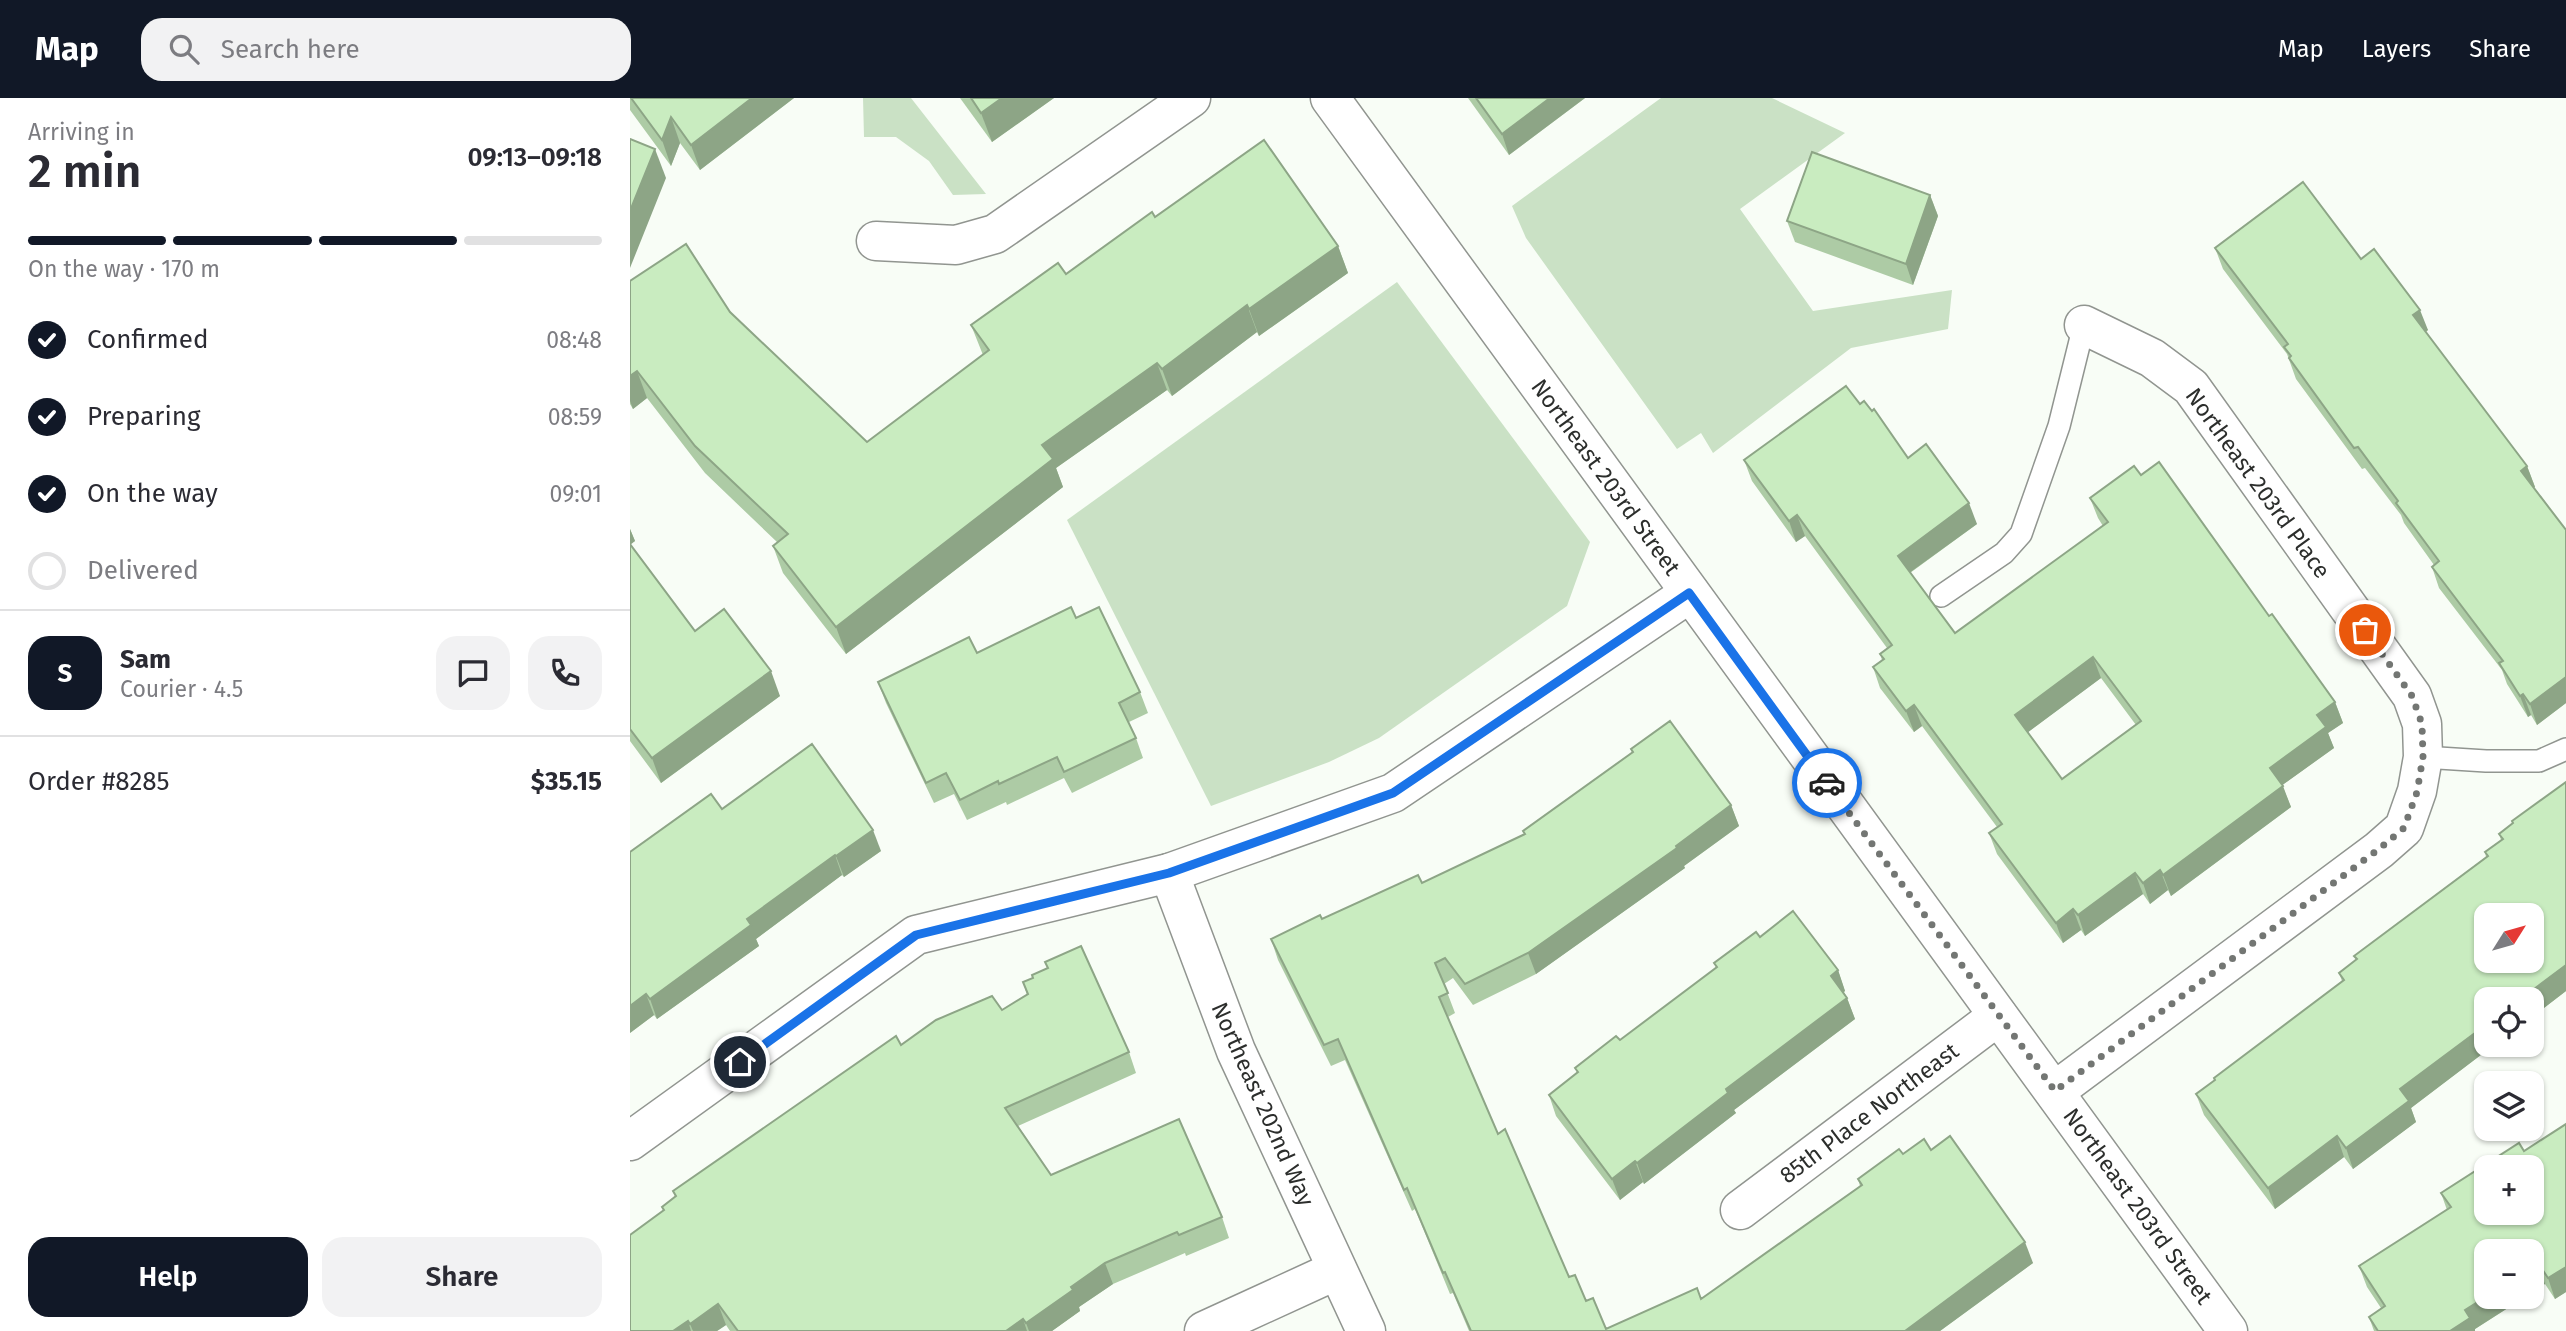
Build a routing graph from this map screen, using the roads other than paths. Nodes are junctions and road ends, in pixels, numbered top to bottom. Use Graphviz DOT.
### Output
graph roads {
  1 [pos="1191,98"];
  2 [pos="1330,98"];
  3 [pos="876,241"];
  4 [pos="2084,325"];
  5 [pos="1689,593"];
  6 [pos="1941,596"];
  7 [pos="2566,748"];
  8 [pos="2423,757"];
  9 [pos="1169,873"];
  10 [pos="1998,1016"];
  11 [pos="2055,1091"];
  12 [pos="630,1141"];
  13 [pos="1740,1210"];
  14 [pos="1337,1270"];
  15 [pos="1204,1331"];
  16 [pos="1366,1331"];
  17 [pos="2228,1331"];
  1 -- 3 [label="street"];
  2 -- 5 [label="street, Northeast 203rd Street"];
  4 -- 6 [label="lane"];
  4 -- 8 [label="street, Northeast 203rd Place"];
  5 -- 9 [label="street"];
  5 -- 10 [label="street, Northeast 203rd Street"];
  7 -- 8 [label="lane"];
  8 -- 11 [label="street"];
  9 -- 12 [label="street"];
  9 -- 14 [label="street, Northeast 202nd Way"];
  10 -- 11 [label="street, Northeast 203rd Street"];
  10 -- 13 [label="street, 85th Place Northeast"];
  11 -- 17 [label="street, Northeast 203rd Street"];
  14 -- 15 [label="street"];
  14 -- 16 [label="street, Northeast 202nd Way"];
}
